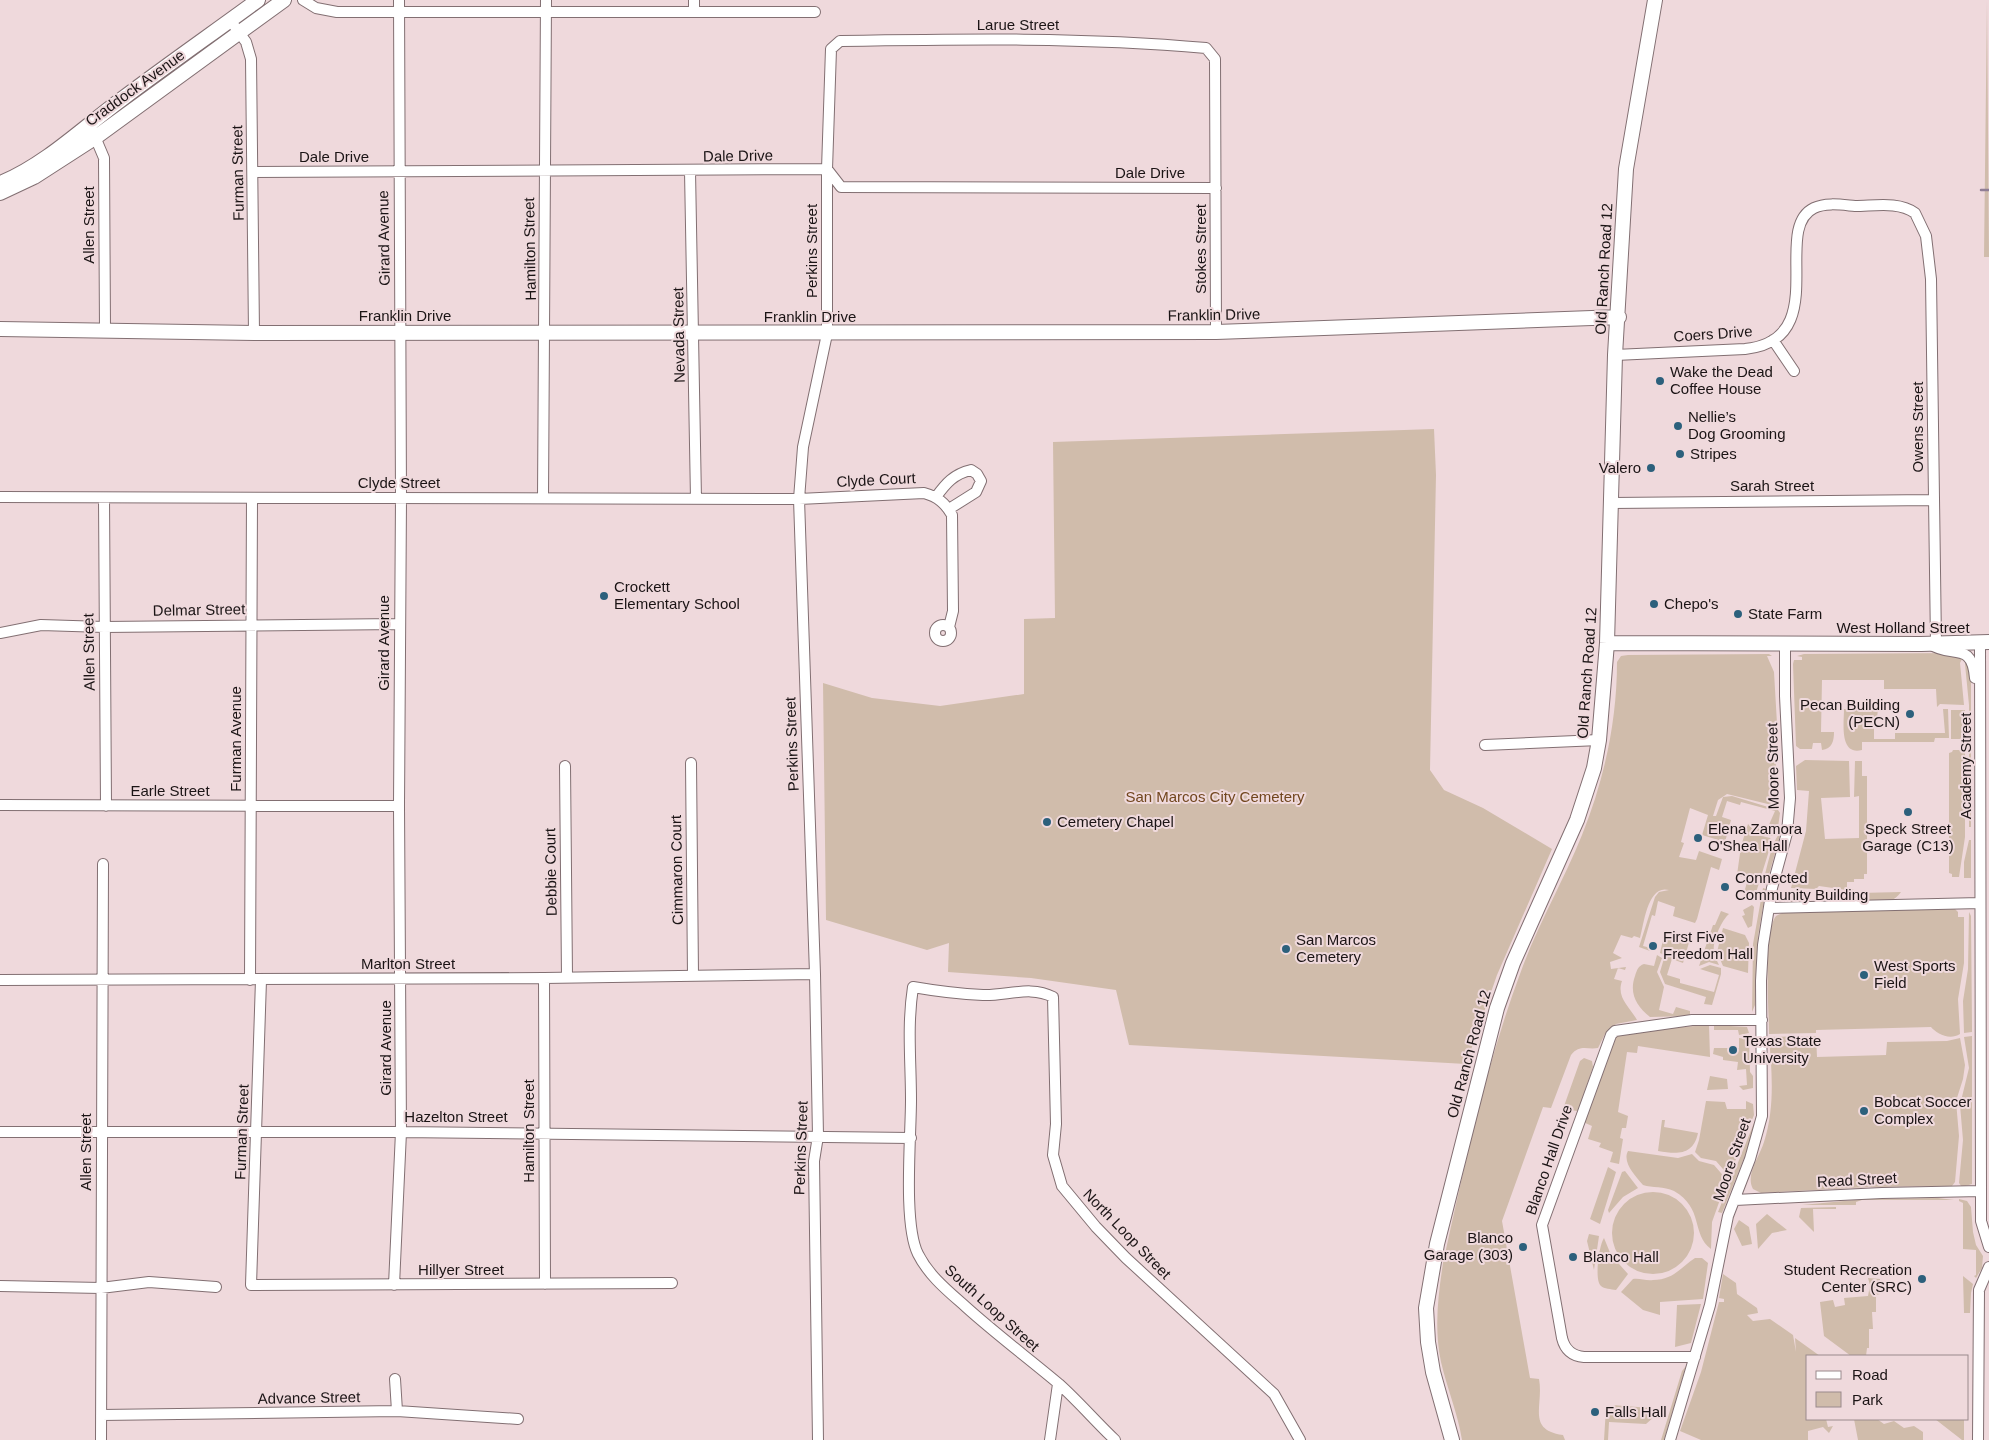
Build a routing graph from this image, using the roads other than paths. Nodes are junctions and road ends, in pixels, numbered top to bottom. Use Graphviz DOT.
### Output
graph roads {
  1 [pos="258,0"];
  2 [pos="284,0"];
  3 [pos="303,0"];
  4 [pos="399,0"];
  5 [pos="546,0"];
  6 [pos="694,0"];
  7 [pos="1655,0"];
  8 [pos="694,11"];
  9 [pos="399,12"];
  10 [pos="815,12"];
  11 [pos="546,13"];
  12 [pos="230,20"];
  13 [pos="240,31"];
  14 [pos="1206,48"];
  15 [pos="831,49"];
  16 [pos="93,131"];
  17 [pos="827,169"];
  18 [pos="690,171"];
  19 [pos="253,172"];
  20 [pos="398,172"];
  21 [pos="544,172"];
  22 [pos="0,183"];
  23 [pos="1216,188"];
  24 [pos="0,193"];
  25 [pos="1915,213"];
  26 [pos="1619,317"];
  27 [pos="0,329"];
  28 [pos="105,329"];
  29 [pos="254,332"];
  30 [pos="400,332"];
  31 [pos="546,332"];
  32 [pos="694,332"];
  33 [pos="1216,332"];
  34 [pos="826,334"];
  35 [pos="1773,340"];
  36 [pos="1616,355"];
  37 [pos="1794,370"];
  38 [pos="0,497"];
  39 [pos="936,497"];
  40 [pos="104,498"];
  41 [pos="252,498"];
  42 [pos="401,498"];
  43 [pos="543,498"];
  44 [pos="696,499"];
  45 [pos="799,499"];
  46 [pos="1933,500"];
  47 [pos="1611,503"];
  48 [pos="949,510"];
  49 [pos="251,624"];
  50 [pos="399,624"];
  51 [pos="104,627"];
  52 [pos="949,627"];
  53 [pos="0,632"];
  54 [pos="1606,643"];
  55 [pos="1985,643"];
  56 [pos="1785,644"];
  57 [pos="1933,644"];
  58 [pos="1981,685"];
  59 [pos="1599,740"];
  60 [pos="1485,745"];
  61 [pos="691,763"];
  62 [pos="565,766"];
  63 [pos="0,805"];
  64 [pos="106,806"];
  65 [pos="251,806"];
  66 [pos="399,806"];
  67 [pos="1985,822"];
  68 [pos="103,864"];
  69 [pos="1980,903"];
  70 [pos="1769,908"];
  71 [pos="816,974"];
  72 [pos="693,976"];
  73 [pos="1984,976"];
  74 [pos="567,977"];
  75 [pos="400,978"];
  76 [pos="544,978"];
  77 [pos="0,980"];
  78 [pos="255,980"];
  79 [pos="102,981"];
  80 [pos="913,988"];
  81 [pos="1762,1020"];
  82 [pos="1985,1131"];
  83 [pos="0,1132"];
  84 [pos="257,1132"];
  85 [pos="402,1132"];
  86 [pos="101,1133"];
  87 [pos="544,1133"];
  88 [pos="818,1136"];
  89 [pos="911,1138"];
  90 [pos="1981,1191"];
  91 [pos="1735,1200"];
  92 [pos="1989,1247"];
  93 [pos="1989,1267"];
  94 [pos="672,1283"];
  95 [pos="544,1284"];
  96 [pos="251,1285"];
  97 [pos="394,1285"];
  98 [pos="0,1286"];
  99 [pos="216,1287"];
  100 [pos="101,1288"];
  101 [pos="1695,1357"];
  102 [pos="396,1379"];
  103 [pos="1058,1384"];
  104 [pos="397,1411"];
  105 [pos="101,1415"];
  106 [pos="518,1419"];
  107 [pos="100,1440"];
  108 [pos="818,1440"];
  109 [pos="1050,1440"];
  110 [pos="1115,1440"];
  111 [pos="1300,1440"];
  112 [pos="1452,1440"];
  113 [pos="1670,1440"];
  114 [pos="1978,1440"];
  1 -- 12 [label="street, Craddock Avenue"];
  2 -- 13 [label="street, Craddock Avenue"];
  3 -- 9 [label="street"];
  4 -- 9 [label="street, Girard Avenue"];
  5 -- 11 [label="street, Hamilton Street"];
  6 -- 8 [label="street"];
  7 -- 26 [label="street, Old Ranch Road 12"];
  8 -- 10 [label="street"];
  8 -- 11 [label="street"];
  9 -- 11 [label="street"];
  9 -- 20 [label="street, Girard Avenue"];
  11 -- 21 [label="street, Hamilton Street"];
  12 -- 13 [label="street, Furman Street"];
  12 -- 16 [label="street, Craddock Avenue"];
  13 -- 16 [label="street, Craddock Avenue"];
  13 -- 19 [label="street, Furman Street"];
  14 -- 15 [label="street, Larue Street"];
  14 -- 23 [label="street, Stokes Street"];
  15 -- 17 [label="street, Perkins Street"];
  16 -- 22 [label="street, Craddock Avenue"];
  16 -- 24 [label="street, Craddock Avenue"];
  16 -- 28 [label="street, Allen Street"];
  17 -- 18 [label="street, Dale Drive"];
  17 -- 23 [label="street, Dale Drive"];
  17 -- 34 [label="street, Perkins Street"];
  18 -- 21 [label="street, Dale Drive"];
  18 -- 32 [label="street, Nevada Street"];
  19 -- 20 [label="street, Dale Drive"];
  19 -- 29 [label="street, Furman Street"];
  20 -- 21 [label="street, Dale Drive"];
  20 -- 30 [label="street, Girard Avenue"];
  21 -- 31 [label="street, Hamilton Street"];
  23 -- 33 [label="street, Stokes Street"];
  25 -- 35 [label="street, Coers Drive"];
  25 -- 46 [label="street, Owens Street"];
  26 -- 33 [label="street, Franklin Drive"];
  26 -- 36 [label="street, Old Ranch Road 12"];
  27 -- 28 [label="street, Franklin Drive"];
  28 -- 29 [label="street, Franklin Drive"];
  29 -- 30 [label="street, Franklin Drive"];
  30 -- 31 [label="street, Franklin Drive"];
  30 -- 42 [label="street, Girard Avenue"];
  31 -- 32 [label="street, Franklin Drive"];
  31 -- 43 [label="street, Hamilton Street"];
  32 -- 34 [label="street, Franklin Drive"];
  32 -- 44 [label="street, Nevada Street"];
  33 -- 34 [label="street, Franklin Drive"];
  34 -- 45 [label="street, Perkins Street"];
  35 -- 36 [label="street, Coers Drive"];
  35 -- 37 [label="street"];
  36 -- 47 [label="street, Old Ranch Road 12"];
  38 -- 40 [label="street, Clyde Street"];
  39 -- 45 [label="street, Clyde Court"];
  39 -- 48 [label="street, Clyde Court"];
  39 -- 48 [label="street"];
  40 -- 41 [label="street, Clyde Street"];
  40 -- 51 [label="street, Allen Street"];
  41 -- 42 [label="street, Clyde Street"];
  41 -- 49 [label="street, Furman Avenue"];
  42 -- 43 [label="street, Clyde Street"];
  42 -- 50 [label="street, Girard Avenue"];
  43 -- 44 [label="street, Clyde Street"];
  44 -- 45 [label="street, Clyde Street"];
  45 -- 71 [label="street, Perkins Street"];
  46 -- 47 [label="street, Sarah Street"];
  46 -- 57 [label="street, Owens Street"];
  47 -- 54 [label="street, Old Ranch Road 12"];
  48 -- 52 [label="street"];
  49 -- 50 [label="street, Delmar Street"];
  49 -- 51 [label="street, Delmar Street"];
  49 -- 65 [label="street, Furman Avenue"];
  50 -- 66 [label="street, Girard Avenue"];
  51 -- 53 [label="street, Delmar Street"];
  51 -- 64 [label="street, Allen Street"];
  54 -- 56 [label="street, West Holland Street"];
  54 -- 59 [label="street, Old Ranch Road 12"];
  55 -- 57 [label="street, West Holland Street"];
  55 -- 58 [label="street, Academy Street"];
  56 -- 57 [label="street, West Holland Street"];
  56 -- 70 [label="street, Moore Street"];
  57 -- 58 [label="street"];
  58 -- 67 [label="street, Academy Street"];
  59 -- 60 [label="street"];
  59 -- 112 [label="street, Old Ranch Road 12"];
  61 -- 72 [label="street, Cimmaron Court"];
  62 -- 74 [label="street, Debbie Court"];
  63 -- 64 [label="street, Earle Street"];
  64 -- 65 [label="street, Earle Street"];
  65 -- 66 [label="street, Earle Street"];
  65 -- 78 [label="street, Furman Avenue"];
  66 -- 75 [label="street, Girard Avenue"];
  67 -- 69 [label="street, Academy Street"];
  68 -- 79 [label="street, Allen Street"];
  69 -- 70 [label="street"];
  69 -- 73 [label="street, Academy Street"];
  70 -- 81 [label="street, Moore Street"];
  71 -- 72 [label="street, Marlton Street"];
  71 -- 88 [label="street, Perkins Street"];
  72 -- 74 [label="street, Marlton Street"];
  73 -- 82 [label="street, Academy Street"];
  74 -- 76 [label="street, Marlton Street"];
  75 -- 76 [label="street, Marlton Street"];
  75 -- 78 [label="street, Marlton Street"];
  75 -- 85 [label="street, Girard Avenue"];
  76 -- 87 [label="street, Hamilton Street"];
  77 -- 79 [label="street, Marlton Street"];
  78 -- 79 [label="street, Marlton Street"];
  78 -- 84 [label="street, Furman Street"];
  79 -- 86 [label="street, Allen Street"];
  80 -- 89 [label="street, South Loop Street"];
  80 -- 111 [label="street, North Loop Street"];
  81 -- 91 [label="street, Moore Street"];
  81 -- 101 [label="street, Blanco Hall Drive"];
  82 -- 90 [label="street, Academy Street"];
  83 -- 86 [label="street, Hazelton Street"];
  84 -- 85 [label="street, Hazelton Street"];
  84 -- 86 [label="street, Hazelton Street"];
  84 -- 96 [label="street, Furman Street"];
  85 -- 87 [label="street, Hazelton Street"];
  85 -- 97 [label="street, Girard Avenue"];
  86 -- 100 [label="street, Allen Street"];
  87 -- 88 [label="street, Hazelton Street"];
  87 -- 95 [label="street, Hamilton Street"];
  88 -- 89 [label="street, Hazelton Street"];
  88 -- 108 [label="street, Perkins Street"];
  89 -- 103 [label="street, South Loop Street"];
  90 -- 91 [label="street, Read Street"];
  90 -- 92 [label="street, Academy Street"];
  91 -- 101 [label="street, Moore Street"];
  93 -- 114 [label="street"];
  94 -- 95 [label="street, Hillyer Street"];
  95 -- 97 [label="street, Hillyer Street"];
  96 -- 97 [label="street, Hillyer Street"];
  98 -- 100 [label="street"];
  99 -- 100 [label="street"];
  100 -- 105 [label="street, Allen Street"];
  101 -- 113 [label="street, Moore Street"];
  102 -- 104 [label="street"];
  103 -- 109 [label="street"];
  103 -- 110 [label="street, South Loop Street"];
  104 -- 105 [label="street, Advance Street"];
  104 -- 106 [label="street, Advance Street"];
  105 -- 107 [label="street, Allen Street"];
}
